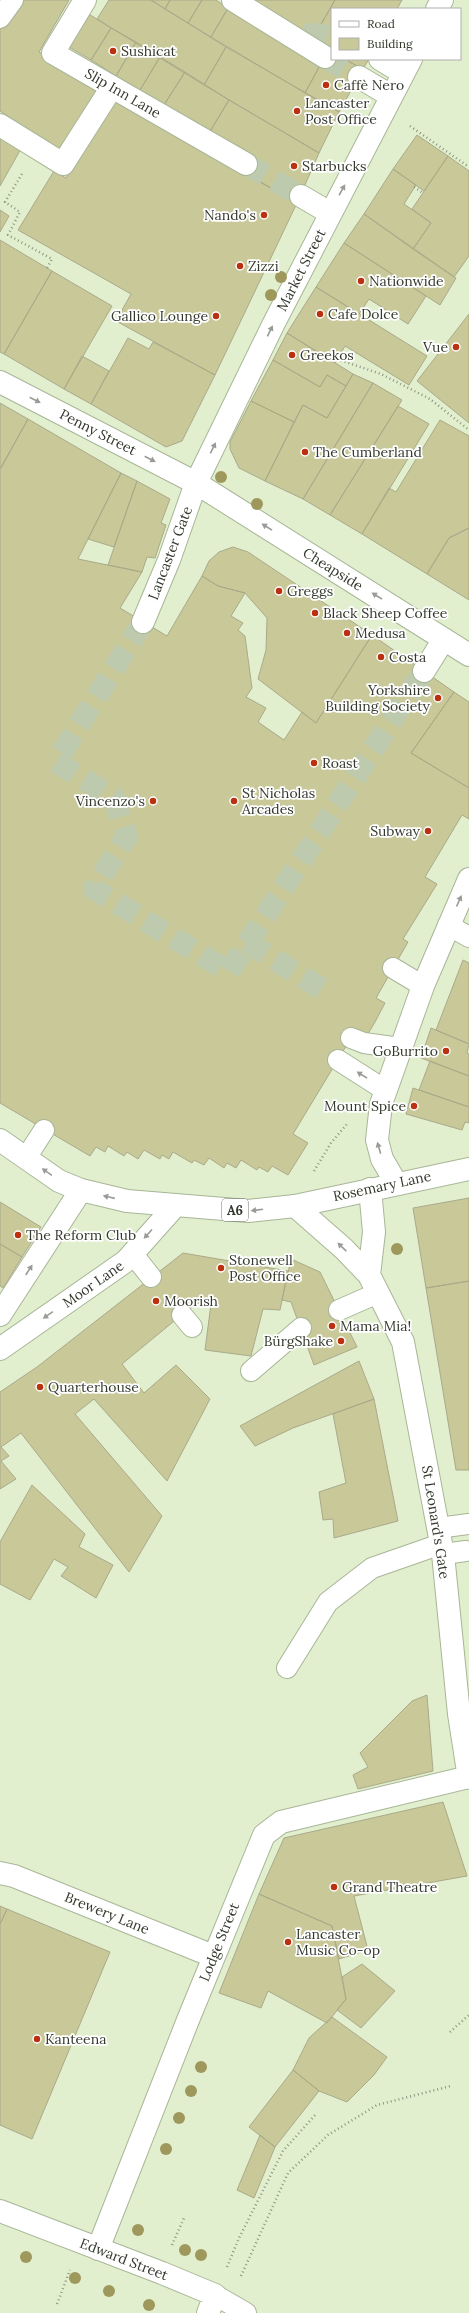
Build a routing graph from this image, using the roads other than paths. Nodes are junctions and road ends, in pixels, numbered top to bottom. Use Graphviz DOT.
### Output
graph roads {
  1 [pos="13,0"];
  2 [pos="85,0"];
  3 [pos="233,0"];
  4 [pos="0,18"];
  5 [pos="325,57"];
  6 [pos="384,60"];
  7 [pos="407,66"];
  8 [pos="359,77"];
  9 [pos="112,87"];
  10 [pos="388,102"];
  11 [pos="0,125"];
  12 [pos="246,164"];
  13 [pos="301,196"];
  14 [pos="330,213"];
  15 [pos="0,382"];
  16 [pos="196,483"];
  17 [pos="142,622"];
  18 [pos="444,639"];
  19 [pos="469,655"];
  20 [pos="424,671"];
  21 [pos="469,879"];
  22 [pos="448,925"];
  23 [pos="469,937"];
  24 [pos="393,968"];
  25 [pos="423,986"];
  26 [pos="351,1038"];
  27 [pos="400,1048"];
  28 [pos="338,1060"];
  29 [pos="385,1090"];
  30 [pos="44,1130"];
  31 [pos="0,1140"];
  32 [pos="26,1158"];
  33 [pos="469,1169"];
  34 [pos="396,1183"];
  35 [pos="370,1189"];
  36 [pos="81,1190"];
  37 [pos="175,1206"];
  38 [pos="296,1206"];
  39 [pos="132,1253"];
  40 [pos="151,1278"];
  41 [pos="374,1284"];
  42 [pos="339,1310"];
  43 [pos="0,1315"];
  44 [pos="301,1328"];
  45 [pos="0,1349"];
  46 [pos="251,1371"];
  47 [pos="469,1524"];
  48 [pos="441,1542"];
  49 [pos="466,1551"];
  50 [pos="287,1668"];
  51 [pos="469,1778"];
  52 [pos="0,1873"];
  53 [pos="213,1956"];
  54 [pos="0,2211"];
  55 [pos="90,2245"];
  56 [pos="224,2306"];
  1 -- 4 [label="lane"];
  2 -- 9 [label="street, Slip Inn Lane"];
  3 -- 5 [label="street"];
  6 -- 7 [label="street"];
  7 -- 10 [label="street, Market Street"];
  8 -- 10 [label="street"];
  9 -- 11 [label="street"];
  9 -- 12 [label="street, Slip Inn Lane"];
  14 -- 10 [label="street, Market Street, one-way"];
  13 -- 14 [label="street"];
  16 -- 14 [label="street, Market Street, one-way"];
  15 -- 16 [label="street, Penny Street, one-way"];
  16 -- 17 [label="street, Lancaster Gate"];
  18 -- 16 [label="street, Cheapside, one-way"];
  18 -- 19 [label="street, Cheapside"];
  18 -- 20 [label="street"];
  22 -- 21 [label="street, one-way"];
  22 -- 23 [label="lane"];
  22 -- 25 [label="street"];
  24 -- 25 [label="lane"];
  25 -- 27 [label="street"];
  26 -- 27 [label="lane"];
  27 -- 29 [label="street"];
  29 -- 28 [label="lane, one-way"];
  34 -- 29 [label="street, one-way"];
  30 -- 32 [label="lane"];
  31 -- 32 [label="street, A6"];
  36 -- 32 [label="street, A6, one-way"];
  33 -- 34 [label="street, Rosemary Lane / A6"];
  34 -- 35 [label="street, Rosemary Lane / A6"];
  35 -- 38 [label="street, Rosemary Lane / A6"];
  35 -- 41 [label="street"];
  37 -- 36 [label="street, A6, one-way"];
  43 -- 36 [label="street, one-way"];
  38 -- 37 [label="street, A6, one-way"];
  37 -- 39 [label="street, Moor Lane, one-way"];
  41 -- 38 [label="street, St Leonard's Gate, one-way"];
  39 -- 40 [label="lane"];
  39 -- 45 [label="street, Moor Lane, one-way"];
  41 -- 42 [label="lane"];
  41 -- 48 [label="street, St Leonard's Gate"];
  44 -- 46 [label="lane"];
  47 -- 48 [label="lane"];
  48 -- 49 [label="lane"];
  48 -- 50 [label="lane"];
  48 -- 51 [label="street, St Leonard's Gate"];
  51 -- 53 [label="street, Lodge Street"];
  52 -- 53 [label="street, Brewery Lane"];
  53 -- 55 [label="street, Lodge Street"];
  54 -- 55 [label="street, Edward Street"];
  55 -- 56 [label="street, Edward Street"];
}
